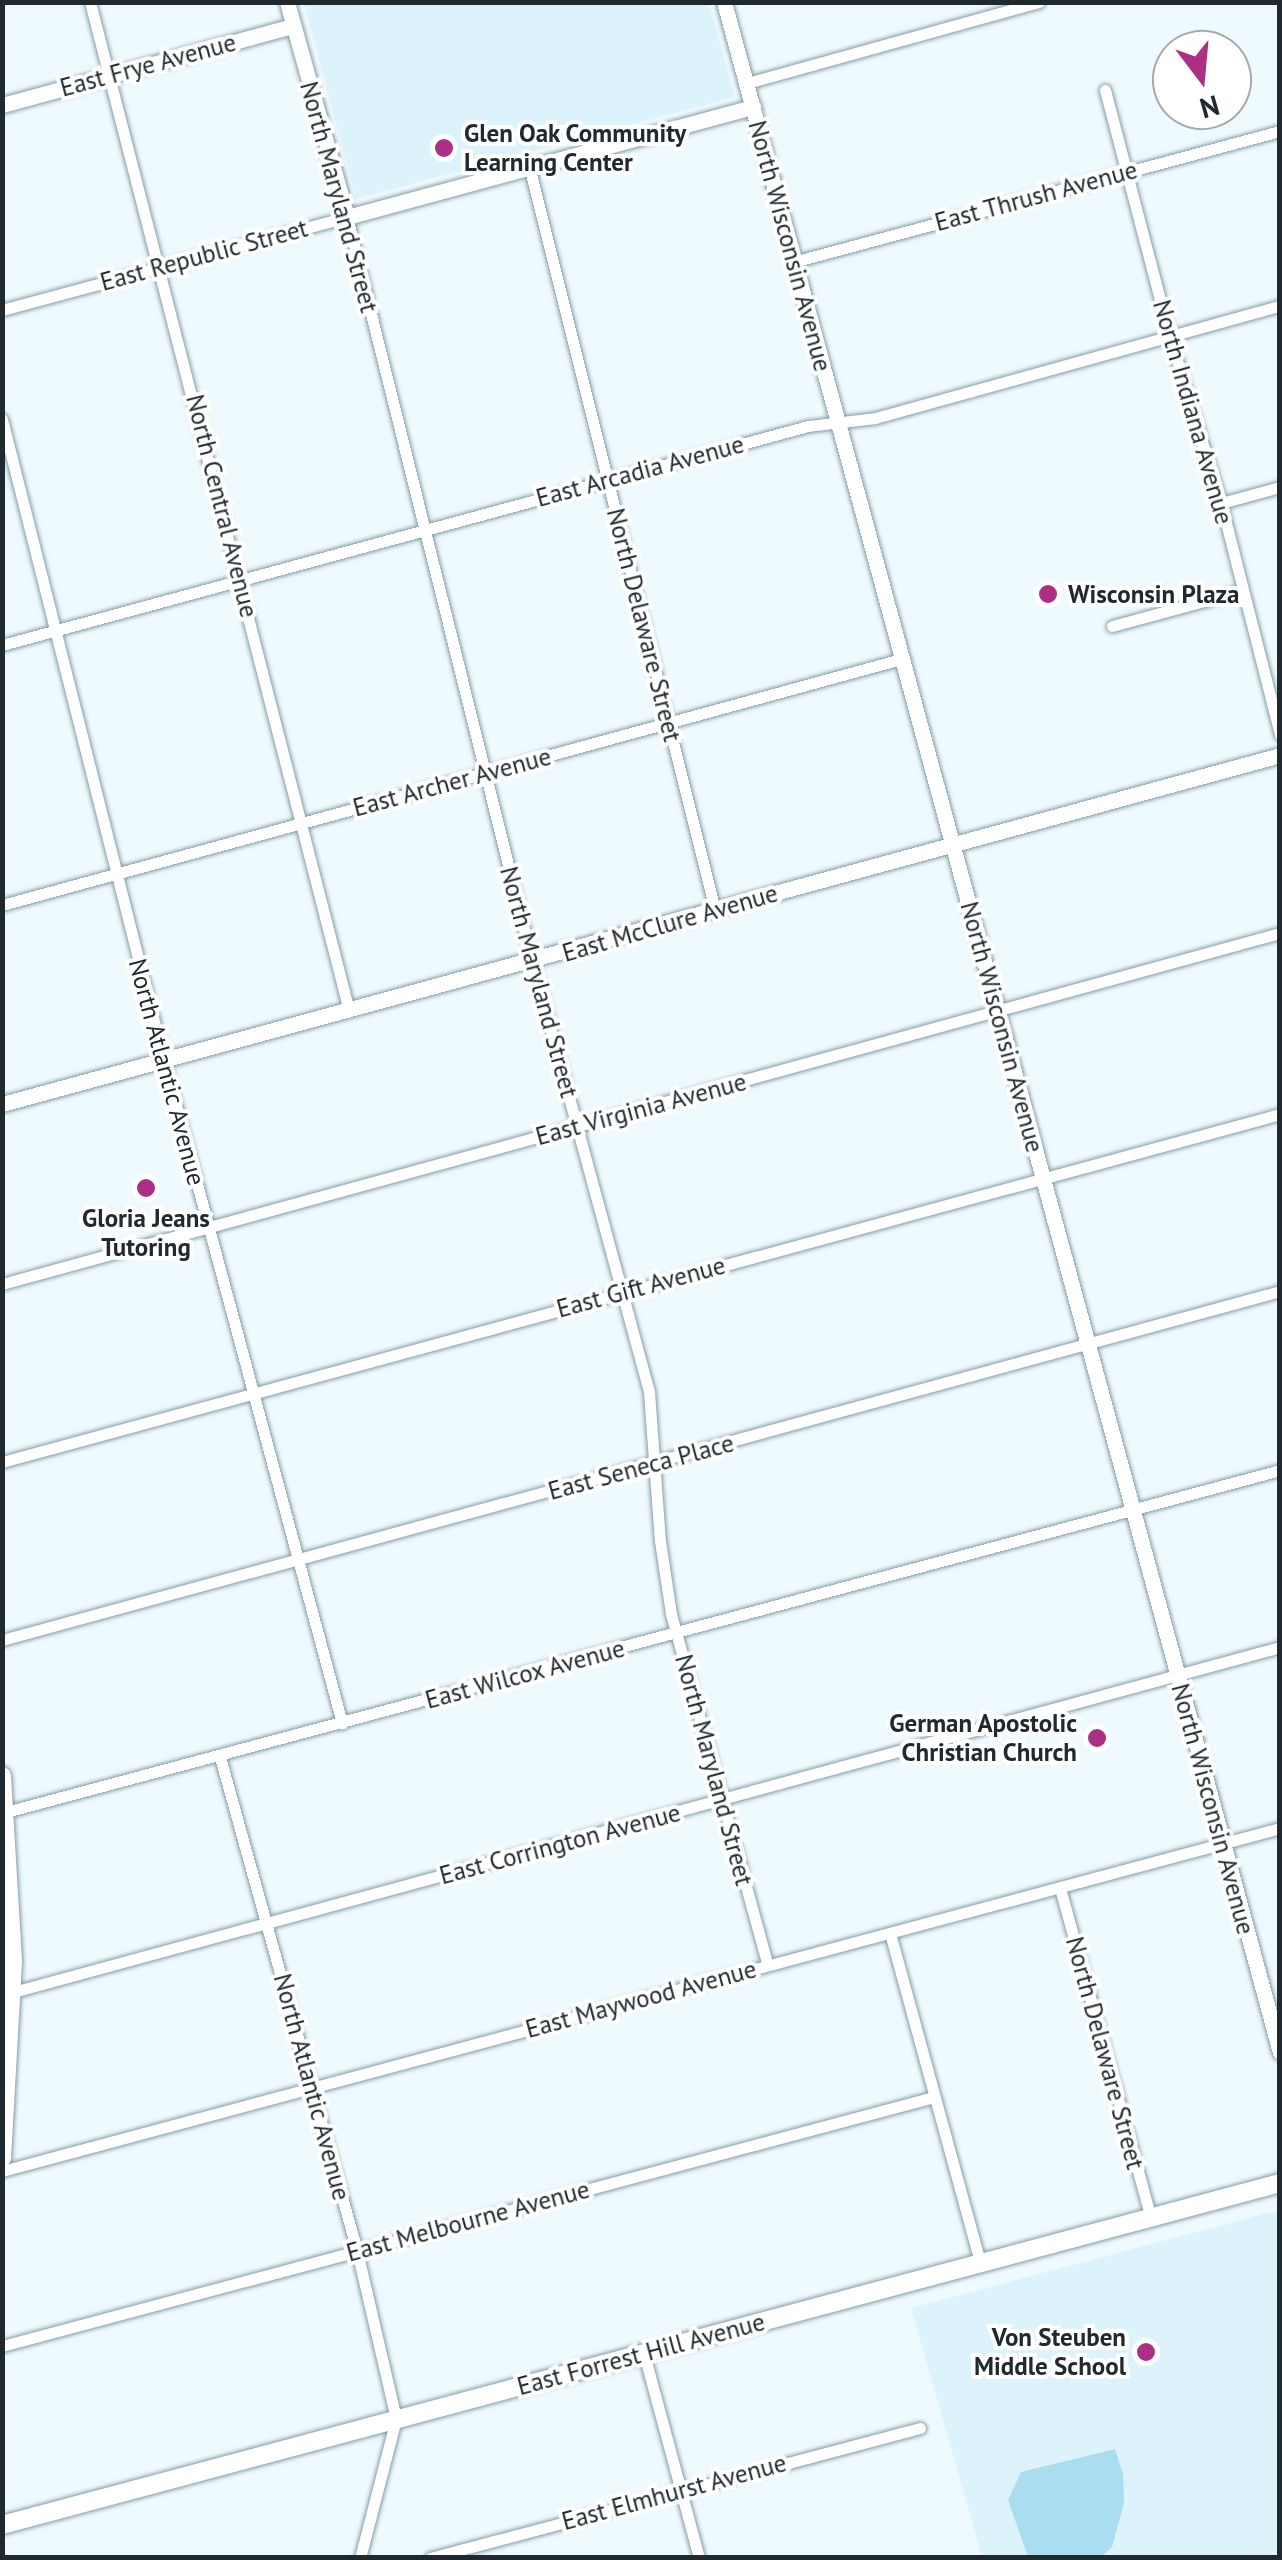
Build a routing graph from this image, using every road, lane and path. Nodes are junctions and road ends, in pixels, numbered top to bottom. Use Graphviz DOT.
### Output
graph roads {
  1 [pos="90,2"];
  2 [pos="287,2"];
  3 [pos="724,2"];
  4 [pos="1038,2"];
  5 [pos="293,26"];
  6 [pos="109,76"];
  7 [pos="747,83"];
  8 [pos="1105,90"];
  9 [pos="2,105"];
  10 [pos="753,107"];
  11 [pos="1280,131"];
  12 [pos="529,166"];
  13 [pos="1126,172"];
  14 [pos="346,217"];
  15 [pos="794,262"];
  16 [pos="160,266"];
  17 [pos="1280,306"];
  18 [pos="2,310"];
  19 [pos="1170,338"];
  20 [pos="2,419"];
  21 [pos="837,422"];
  22 [pos="608,480"];
  23 [pos="1280,487"];
  24 [pos="1221,503"];
  25 [pos="425,530"];
  26 [pos="242,580"];
  27 [pos="1241,591"];
  28 [pos="1112,626"];
  29 [pos="57,630"];
  30 [pos="2,645"];
  31 [pos="901,659"];
  32 [pos="668,724"];
  33 [pos="1280,735"];
  34 [pos="1280,755"];
  35 [pos="486,774"];
  36 [pos="302,824"];
  37 [pos="952,846"];
  38 [pos="116,875"];
  39 [pos="2,905"];
  40 [pos="716,910"];
  41 [pos="1280,933"];
  42 [pos="532,961"];
  43 [pos="348,1011"];
  44 [pos="998,1011"];
  45 [pos="164,1061"];
  46 [pos="2,1104"];
  47 [pos="1280,1114"];
  48 [pos="578,1126"];
  49 [pos="1042,1178"];
  50 [pos="208,1227"];
  51 [pos="2,1284"];
  52 [pos="1280,1291"];
  53 [pos="622,1292"];
  54 [pos="1087,1345"];
  55 [pos="252,1393"];
  56 [pos="2,1462"];
  57 [pos="656,1463"];
  58 [pos="1280,1470"];
  59 [pos="1132,1512"];
  60 [pos="297,1559"];
  61 [pos="676,1634"];
  62 [pos="2,1640"];
  63 [pos="1280,1647"];
  64 [pos="1176,1676"];
  65 [pos="342,1723"];
  66 [pos="220,1757"];
  67 [pos="2,1776"];
  68 [pos="723,1800"];
  69 [pos="4,1813"];
  70 [pos="1280,1828"];
  71 [pos="1222,1844"];
  72 [pos="1060,1888"];
  73 [pos="267,1923"];
  74 [pos="890,1933"];
  75 [pos="768,1965"];
  76 [pos="12,1992"];
  77 [pos="1280,2052"];
  78 [pos="312,2086"];
  79 [pos="934,2097"];
  80 [pos="2,2158"];
  81 [pos="2,2170"];
  82 [pos="1280,2183"];
  83 [pos="1151,2218"];
  84 [pos="357,2251"];
  85 [pos="980,2263"];
  86 [pos="2,2346"];
  87 [pos="644,2354"];
  88 [pos="396,2419"];
  89 [pos="920,2428"];
  90 [pos="680,2490"];
  91 [pos="2,2524"];
  92 [pos="360,2558"];
  93 [pos="430,2558"];
  94 [pos="699,2558"];
  1 -- 6 [label="street, North Central Avenue"];
  2 -- 5 [label="street, North Maryland Street"];
  3 -- 7 [label="street, North Wisconsin Avenue"];
  4 -- 7 [label="street"];
  5 -- 6 [label="street, East Frye Avenue"];
  5 -- 14 [label="street, North Maryland Street"];
  6 -- 9 [label="street, East Frye Avenue"];
  6 -- 16 [label="street, North Central Avenue"];
  7 -- 10 [label="street, North Wisconsin Avenue"];
  8 -- 13 [label="street, North Indiana Avenue"];
  10 -- 12 [label="street, East Republic Street"];
  10 -- 15 [label="street, North Wisconsin Avenue"];
  11 -- 13 [label="street, East Thrush Avenue"];
  12 -- 14 [label="street, East Republic Street"];
  12 -- 22 [label="street, North Delaware Street"];
  13 -- 15 [label="street, East Thrush Avenue"];
  13 -- 19 [label="street, North Indiana Avenue"];
  14 -- 16 [label="street, East Republic Street"];
  14 -- 25 [label="street, North Maryland Street"];
  15 -- 21 [label="street, North Wisconsin Avenue"];
  16 -- 18 [label="street, East Republic Street"];
  16 -- 26 [label="street, North Central Avenue"];
  17 -- 19 [label="street, East Arcadia Avenue"];
  19 -- 21 [label="street, East Arcadia Avenue"];
  19 -- 24 [label="street, North Indiana Avenue"];
  20 -- 29 [label="street, North Atlantic Avenue"];
  21 -- 22 [label="street, East Arcadia Avenue"];
  21 -- 31 [label="street, North Wisconsin Avenue"];
  22 -- 25 [label="street, East Arcadia Avenue"];
  22 -- 32 [label="street, North Delaware Street"];
  23 -- 24 [label="street"];
  24 -- 27 [label="street, North Indiana Avenue"];
  25 -- 26 [label="street, East Arcadia Avenue"];
  25 -- 35 [label="street, North Maryland Street"];
  26 -- 29 [label="street, East Arcadia Avenue"];
  26 -- 36 [label="street, North Central Avenue"];
  27 -- 28 [label="street"];
  27 -- 33 [label="street, North Indiana Avenue"];
  29 -- 30 [label="street, East Arcadia Avenue"];
  29 -- 38 [label="street, North Atlantic Avenue"];
  31 -- 32 [label="street, East Archer Avenue"];
  31 -- 37 [label="street, North Wisconsin Avenue"];
  32 -- 35 [label="street, East Archer Avenue"];
  32 -- 40 [label="street, North Delaware Street"];
  34 -- 37 [label="street, East McClure Avenue"];
  35 -- 36 [label="street, East Archer Avenue"];
  35 -- 42 [label="street, North Maryland Street"];
  36 -- 38 [label="street, East Archer Avenue"];
  36 -- 43 [label="street, North Central Avenue"];
  37 -- 40 [label="street, East McClure Avenue"];
  37 -- 44 [label="street, North Wisconsin Avenue"];
  38 -- 39 [label="street, East Archer Avenue"];
  38 -- 45 [label="street, North Atlantic Avenue"];
  40 -- 42 [label="street, East McClure Avenue"];
  41 -- 44 [label="street, East Virginia Avenue"];
  42 -- 43 [label="street, East McClure Avenue"];
  42 -- 48 [label="street, North Maryland Street"];
  43 -- 45 [label="street, East McClure Avenue"];
  44 -- 48 [label="street, East Virginia Avenue"];
  44 -- 49 [label="street, North Wisconsin Avenue"];
  45 -- 46 [label="street, East McClure Avenue"];
  45 -- 50 [label="street, North Atlantic Avenue"];
  47 -- 49 [label="street, East Gift Avenue"];
  48 -- 50 [label="street, East Virginia Avenue"];
  48 -- 53 [label="street, North Maryland Street"];
  49 -- 53 [label="street, East Gift Avenue"];
  49 -- 54 [label="street, North Wisconsin Avenue"];
  50 -- 51 [label="street, East Virginia Avenue"];
  50 -- 55 [label="street, North Atlantic Avenue"];
  52 -- 54 [label="street, East Seneca Place"];
  53 -- 55 [label="street, East Gift Avenue"];
  53 -- 57 [label="street, North Maryland Street"];
  54 -- 57 [label="street, East Seneca Place"];
  54 -- 59 [label="street, North Wisconsin Avenue"];
  55 -- 56 [label="street, East Gift Avenue"];
  55 -- 60 [label="street, North Atlantic Avenue"];
  57 -- 60 [label="street, East Seneca Place"];
  57 -- 61 [label="street, North Maryland Street"];
  58 -- 59 [label="street, East Wilcox Avenue"];
  59 -- 61 [label="street, East Wilcox Avenue"];
  59 -- 64 [label="street, North Wisconsin Avenue"];
  60 -- 62 [label="street, East Seneca Place"];
  60 -- 65 [label="street, North Atlantic Avenue"];
  61 -- 65 [label="street, East Wilcox Avenue"];
  61 -- 68 [label="street, North Maryland Street"];
  63 -- 64 [label="street, East Corrington Avenue"];
  64 -- 68 [label="street, East Corrington Avenue"];
  64 -- 71 [label="street, North Wisconsin Avenue"];
  65 -- 66 [label="street, East Wilcox Avenue"];
  66 -- 69 [label="street, East Wilcox Avenue"];
  66 -- 73 [label="street, North Atlantic Avenue"];
  67 -- 69 [label="main road"];
  68 -- 73 [label="street, East Corrington Avenue"];
  68 -- 75 [label="street, North Maryland Street"];
  69 -- 76 [label="main road"];
  70 -- 71 [label="street, East Maywood Avenue"];
  71 -- 72 [label="street, East Maywood Avenue"];
  71 -- 77 [label="street, North Wisconsin Avenue"];
  72 -- 74 [label="street, East Maywood Avenue"];
  72 -- 83 [label="street, North Delaware Street"];
  73 -- 76 [label="street, East Corrington Avenue"];
  73 -- 78 [label="street, North Atlantic Avenue"];
  74 -- 75 [label="street, East Maywood Avenue"];
  74 -- 79 [label="street"];
  75 -- 78 [label="street, East Maywood Avenue"];
  76 -- 80 [label="main road"];
  78 -- 81 [label="street, East Maywood Avenue"];
  78 -- 84 [label="street, North Atlantic Avenue"];
  79 -- 84 [label="street, East Melbourne Avenue"];
  79 -- 85 [label="street"];
  82 -- 83 [label="main road, East Forrest Hill Avenue"];
  83 -- 85 [label="main road, East Forrest Hill Avenue"];
  84 -- 86 [label="street, East Melbourne Avenue"];
  84 -- 88 [label="street, North Atlantic Avenue"];
  85 -- 87 [label="main road, East Forrest Hill Avenue"];
  87 -- 88 [label="main road, East Forrest Hill Avenue"];
  87 -- 90 [label="street"];
  88 -- 91 [label="main road, East Forrest Hill Avenue"];
  88 -- 92 [label="street"];
  89 -- 90 [label="street, East Elmhurst Avenue"];
  90 -- 93 [label="street, East Elmhurst Avenue"];
  90 -- 94 [label="street"];
}
